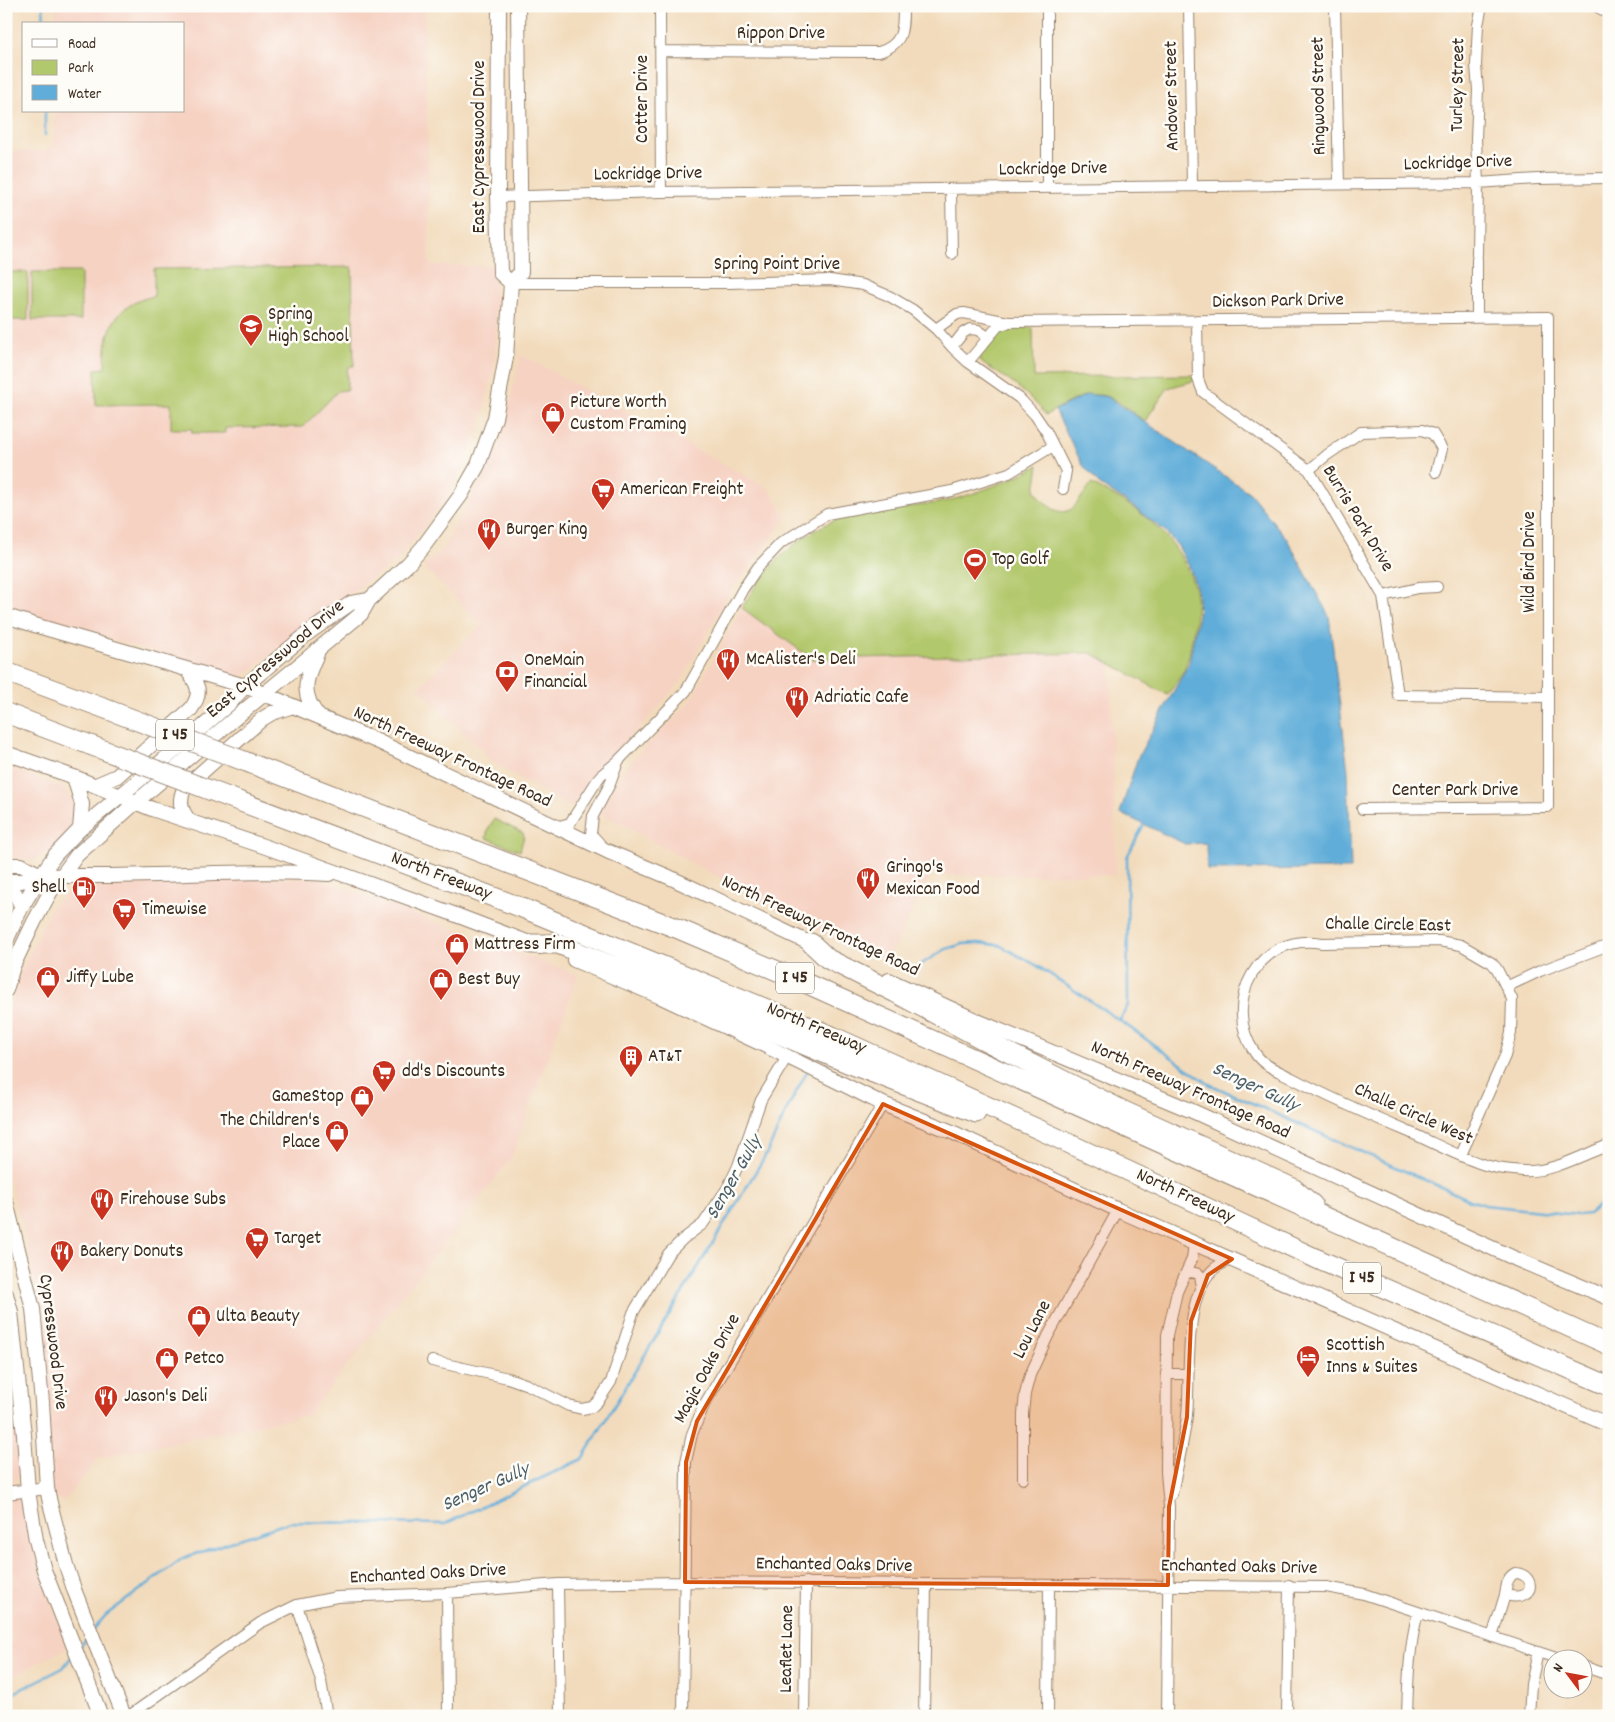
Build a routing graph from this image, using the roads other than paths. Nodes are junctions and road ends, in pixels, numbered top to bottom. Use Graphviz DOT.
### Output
graph roads {
  1 [pos="499,6"];
  2 [pos="518,6"];
  3 [pos="660,6"];
  4 [pos="903,6"];
  5 [pos="1047,6"];
  6 [pos="1190,6"];
  7 [pos="1336,6"];
  8 [pos="1482,6"];
  9 [pos="1596,6"];
  10 [pos="1609,14"];
  11 [pos="498,47"];
  12 [pos="518,48"];
  13 [pos="661,51"];
  14 [pos="1609,178"];
  15 [pos="1478,183"];
  16 [pos="1338,184"];
  17 [pos="1192,186"];
  18 [pos="1047,187"];
  19 [pos="951,190"];
  20 [pos="661,192"];
  21 [pos="520,196"];
  22 [pos="498,198"];
  23 [pos="952,254"];
  24 [pos="511,283"];
  25 [pos="1477,317"];
  26 [pos="1548,317"];
  27 [pos="1197,320"];
  28 [pos="1008,322"];
  29 [pos="936,329"];
  30 [pos="988,337"];
  31 [pos="952,347"];
  32 [pos="968,362"];
  33 [pos="1053,446"];
  34 [pos="1310,470"];
  35 [pos="1436,472"];
  36 [pos="1062,490"];
  37 [pos="1437,587"];
  38 [pos="1383,596"];
  39 [pos="369,600"];
  40 [pos="6,616"];
  41 [pos="319,649"];
  42 [pos="186,669"];
  43 [pos="6,672"];
  44 [pos="245,686"];
  45 [pos="264,694"];
  46 [pos="1548,697"];
  47 [pos="293,706"];
  48 [pos="6,713"];
  49 [pos="319,717"];
  50 [pos="6,753"];
  51 [pos="618,761"];
  52 [pos="74,777"];
  53 [pos="96,785"];
  54 [pos="120,796"];
  55 [pos="135,803"];
  56 [pos="1548,807"];
  57 [pos="1362,809"];
  58 [pos="191,822"];
  59 [pos="556,827"];
  60 [pos="80,829"];
  61 [pos="609,852"];
  62 [pos="6,865"];
  63 [pos="40,875"];
  64 [pos="345,875"];
  65 [pos="61,876"];
  66 [pos="6,881"];
  67 [pos="6,885"];
  68 [pos="22,907"];
  69 [pos="6,941"];
  70 [pos="811,943"];
  71 [pos="532,944"];
  72 [pos="1609,945"];
  73 [pos="1506,988"];
  74 [pos="6,990"];
  75 [pos="1241,1013"];
  76 [pos="787,1057"];
  77 [pos="883,1104"];
  78 [pos="1609,1145"];
  79 [pos="1461,1155"];
  80 [pos="1117,1166"];
  81 [pos="6,1202"];
  82 [pos="1118,1210"];
  83 [pos="1334,1221"];
  84 [pos="1194,1243"];
  85 [pos="1232,1259"];
  86 [pos="1185,1274"];
  87 [pos="1202,1286"];
  88 [pos="6,1294"];
  89 [pos="1609,1298"];
  90 [pos="32,1310"];
  91 [pos="11,1312"];
  92 [pos="1609,1345"];
  93 [pos="432,1361"];
  94 [pos="1166,1374"];
  95 [pos="1188,1374"];
  96 [pos="1609,1386"];
  97 [pos="1609,1425"];
  98 [pos="1023,1479"];
  99 [pos="47,1488"];
  100 [pos="28,1491"];
  101 [pos="6,1493"];
  102 [pos="1169,1507"];
  103 [pos="66,1565"];
  104 [pos="44,1570"];
  105 [pos="685,1582"];
  106 [pos="806,1582"];
  107 [pos="558,1584"];
  108 [pos="926,1584"];
  109 [pos="1168,1584"];
  110 [pos="1049,1585"];
  111 [pos="1289,1586"];
  112 [pos="447,1592"];
  113 [pos="1505,1595"];
  114 [pos="298,1605"];
  115 [pos="1418,1612"];
  116 [pos="1492,1637"];
  117 [pos="1538,1652"];
  118 [pos="1542,1653"];
  119 [pos="1592,1669"];
  120 [pos="1609,1675"];
  121 [pos="101,1716"];
  122 [pos="124,1716"];
  123 [pos="129,1716"];
  124 [pos="327,1716"];
  125 [pos="448,1716"];
  126 [pos="560,1716"];
  127 [pos="683,1716"];
  128 [pos="804,1716"];
  129 [pos="924,1716"];
  130 [pos="1048,1716"];
  131 [pos="1167,1716"];
  132 [pos="1287,1716"];
  133 [pos="1407,1716"];
  134 [pos="1529,1716"];
  1 -- 11 [label="main road, East Cypresswood Drive"];
  2 -- 12 [label="main road, East Cypresswood Drive"];
  3 -- 13 [label="street, Cotter Drive"];
  4 -- 13 [label="street, Rippon Drive"];
  5 -- 18 [label="street"];
  6 -- 17 [label="street, Andover Street"];
  7 -- 16 [label="street, Ringwood Street"];
  8 -- 15 [label="street, Turley Street"];
  9 -- 10 [label="street"];
  11 -- 12 [label="main road"];
  11 -- 22 [label="main road, East Cypresswood Drive"];
  12 -- 21 [label="main road, East Cypresswood Drive"];
  13 -- 20 [label="street, Cotter Drive"];
  14 -- 15 [label="street, Lockridge Drive"];
  15 -- 16 [label="street, Lockridge Drive"];
  15 -- 25 [label="street, Turley Street"];
  16 -- 17 [label="street, Lockridge Drive"];
  17 -- 18 [label="street, Lockridge Drive"];
  18 -- 19 [label="street, Lockridge Drive"];
  19 -- 20 [label="street, Lockridge Drive"];
  19 -- 23 [label="street"];
  20 -- 21 [label="street, Lockridge Drive"];
  21 -- 22 [label="street, Lockridge Drive"];
  21 -- 24 [label="main road, East Cypresswood Drive"];
  22 -- 24 [label="main road, East Cypresswood Drive"];
  24 -- 29 [label="street, Spring Point Drive"];
  24 -- 39 [label="main road, East Cypresswood Drive"];
  25 -- 26 [label="street, Dickson Park Drive"];
  25 -- 27 [label="street, Dickson Park Drive"];
  26 -- 46 [label="street, Wild Bird Drive"];
  27 -- 28 [label="street, Dickson Park Drive"];
  27 -- 34 [label="street, Burris Park Drive"];
  28 -- 29 [label="street, Dickson Park Drive"];
  28 -- 30 [label="street"];
  29 -- 31 [label="street, Spring Point Drive"];
  30 -- 31 [label="street"];
  30 -- 32 [label="street"];
  31 -- 32 [label="street, Spring Point Drive"];
  32 -- 33 [label="street, Spring Point Drive"];
  33 -- 36 [label="street, Spring Point Drive"];
  33 -- 51 [label="street"];
  34 -- 35 [label="street"];
  34 -- 38 [label="street, Burris Park Drive"];
  37 -- 38 [label="street"];
  38 -- 46 [label="street, Burris Park Drive"];
  39 -- 41 [label="main road, East Cypresswood Drive"];
  39 -- 44 [label="main road, East Cypresswood Drive"];
  40 -- 42 [label="main road, North Freeway Frontage Road"];
  41 -- 45 [label="main road, East Cypresswood Drive"];
  41 -- 49 [label="main road"];
  42 -- 44 [label="main road, North Freeway Frontage Road"];
  42 -- 53 [label="main road"];
  43 -- 83 [label="highway, North Freeway / I 45, bridge"];
  44 -- 45 [label="main road, North Freeway Frontage Road"];
  44 -- 54 [label="main road, East Cypresswood Drive"];
  45 -- 47 [label="main road, North Freeway Frontage Road"];
  45 -- 55 [label="main road, East Cypresswood Drive"];
  46 -- 56 [label="street, Wild Bird Drive"];
  47 -- 49 [label="main road, North Freeway Frontage Road"];
  47 -- 58 [label="main road"];
  48 -- 80 [label="highway, North Freeway / I 45, bridge"];
  49 -- 59 [label="main road, North Freeway Frontage Road"];
  50 -- 52 [label="main road"];
  51 -- 59 [label="street"];
  51 -- 61 [label="street"];
  52 -- 53 [label="main road"];
  52 -- 60 [label="main road"];
  53 -- 54 [label="main road"];
  54 -- 55 [label="main road"];
  54 -- 60 [label="main road"];
  55 -- 58 [label="main road"];
  55 -- 65 [label="main road"];
  56 -- 57 [label="street, Center Park Drive"];
  58 -- 64 [label="main road"];
  59 -- 61 [label="main road, North Freeway Frontage Road"];
  60 -- 63 [label="main road"];
  61 -- 70 [label="main road, North Freeway Frontage Road"];
  62 -- 63 [label="main road"];
  63 -- 65 [label="main road"];
  63 -- 66 [label="main road"];
  63 -- 68 [label="main road"];
  64 -- 65 [label="main road"];
  64 -- 71 [label="main road"];
  65 -- 74 [label="main road"];
  67 -- 68 [label="main road"];
  68 -- 69 [label="main road"];
  70 -- 83 [label="highway"];
  70 -- 89 [label="main road, North Freeway Frontage Road"];
  71 -- 76 [label="main road"];
  71 -- 80 [label="highway"];
  72 -- 73 [label="street"];
  73 -- 75 [label="street, Challe Circle East"];
  73 -- 79 [label="street, Challe Circle East"];
  75 -- 79 [label="street, Challe Circle West"];
  76 -- 77 [label="main road"];
  76 -- 93 [label="street"];
  77 -- 82 [label="main road"];
  77 -- 105 [label="street, Magic Oaks Drive"];
  78 -- 79 [label="street, Challe Circle West"];
  80 -- 96 [label="highway, North Freeway / I 45"];
  81 -- 90 [label="main road, Cypresswood Drive"];
  82 -- 84 [label="main road"];
  82 -- 98 [label="street, Lou Lane"];
  83 -- 92 [label="highway, North Freeway / I 45"];
  84 -- 85 [label="main road"];
  84 -- 86 [label="street"];
  85 -- 87 [label="street"];
  85 -- 97 [label="main road"];
  86 -- 87 [label="street"];
  86 -- 94 [label="street"];
  87 -- 95 [label="street"];
  88 -- 91 [label="main road, Cypresswood Drive"];
  90 -- 91 [label="main road"];
  90 -- 99 [label="main road, Cypresswood Drive"];
  91 -- 100 [label="main road, Cypresswood Drive"];
  94 -- 95 [label="street"];
  94 -- 102 [label="street"];
  95 -- 102 [label="street"];
  99 -- 100 [label="street"];
  99 -- 103 [label="main road, Cypresswood Drive"];
  100 -- 101 [label="street"];
  100 -- 104 [label="main road, Cypresswood Drive"];
  102 -- 109 [label="street"];
  103 -- 104 [label="main road"];
  103 -- 122 [label="main road, Cypresswood Drive"];
  104 -- 121 [label="main road, Cypresswood Drive"];
  105 -- 106 [label="street, Enchanted Oaks Drive"];
  105 -- 107 [label="street, Enchanted Oaks Drive"];
  105 -- 127 [label="street, Magic Oaks Drive"];
  106 -- 108 [label="street, Enchanted Oaks Drive"];
  106 -- 128 [label="street, Leaflet Lane"];
  107 -- 112 [label="street, Enchanted Oaks Drive"];
  107 -- 126 [label="street"];
  108 -- 110 [label="street, Enchanted Oaks Drive"];
  108 -- 129 [label="street"];
  109 -- 110 [label="street, Enchanted Oaks Drive"];
  109 -- 111 [label="street, Enchanted Oaks Drive"];
  109 -- 131 [label="street"];
  110 -- 130 [label="street"];
  111 -- 115 [label="street, Enchanted Oaks Drive"];
  111 -- 132 [label="street"];
  112 -- 114 [label="street, Enchanted Oaks Drive"];
  112 -- 125 [label="street"];
  113 -- 116 [label="street"];
  114 -- 123 [label="street, Enchanted Oaks Drive"];
  114 -- 124 [label="street"];
  115 -- 116 [label="street, Enchanted Oaks Drive"];
  115 -- 133 [label="street"];
  116 -- 117 [label="street, Enchanted Oaks Drive"];
  117 -- 118 [label="street, Enchanted Oaks Drive"];
  117 -- 134 [label="street"];
  119 -- 120 [label="street"];
}
